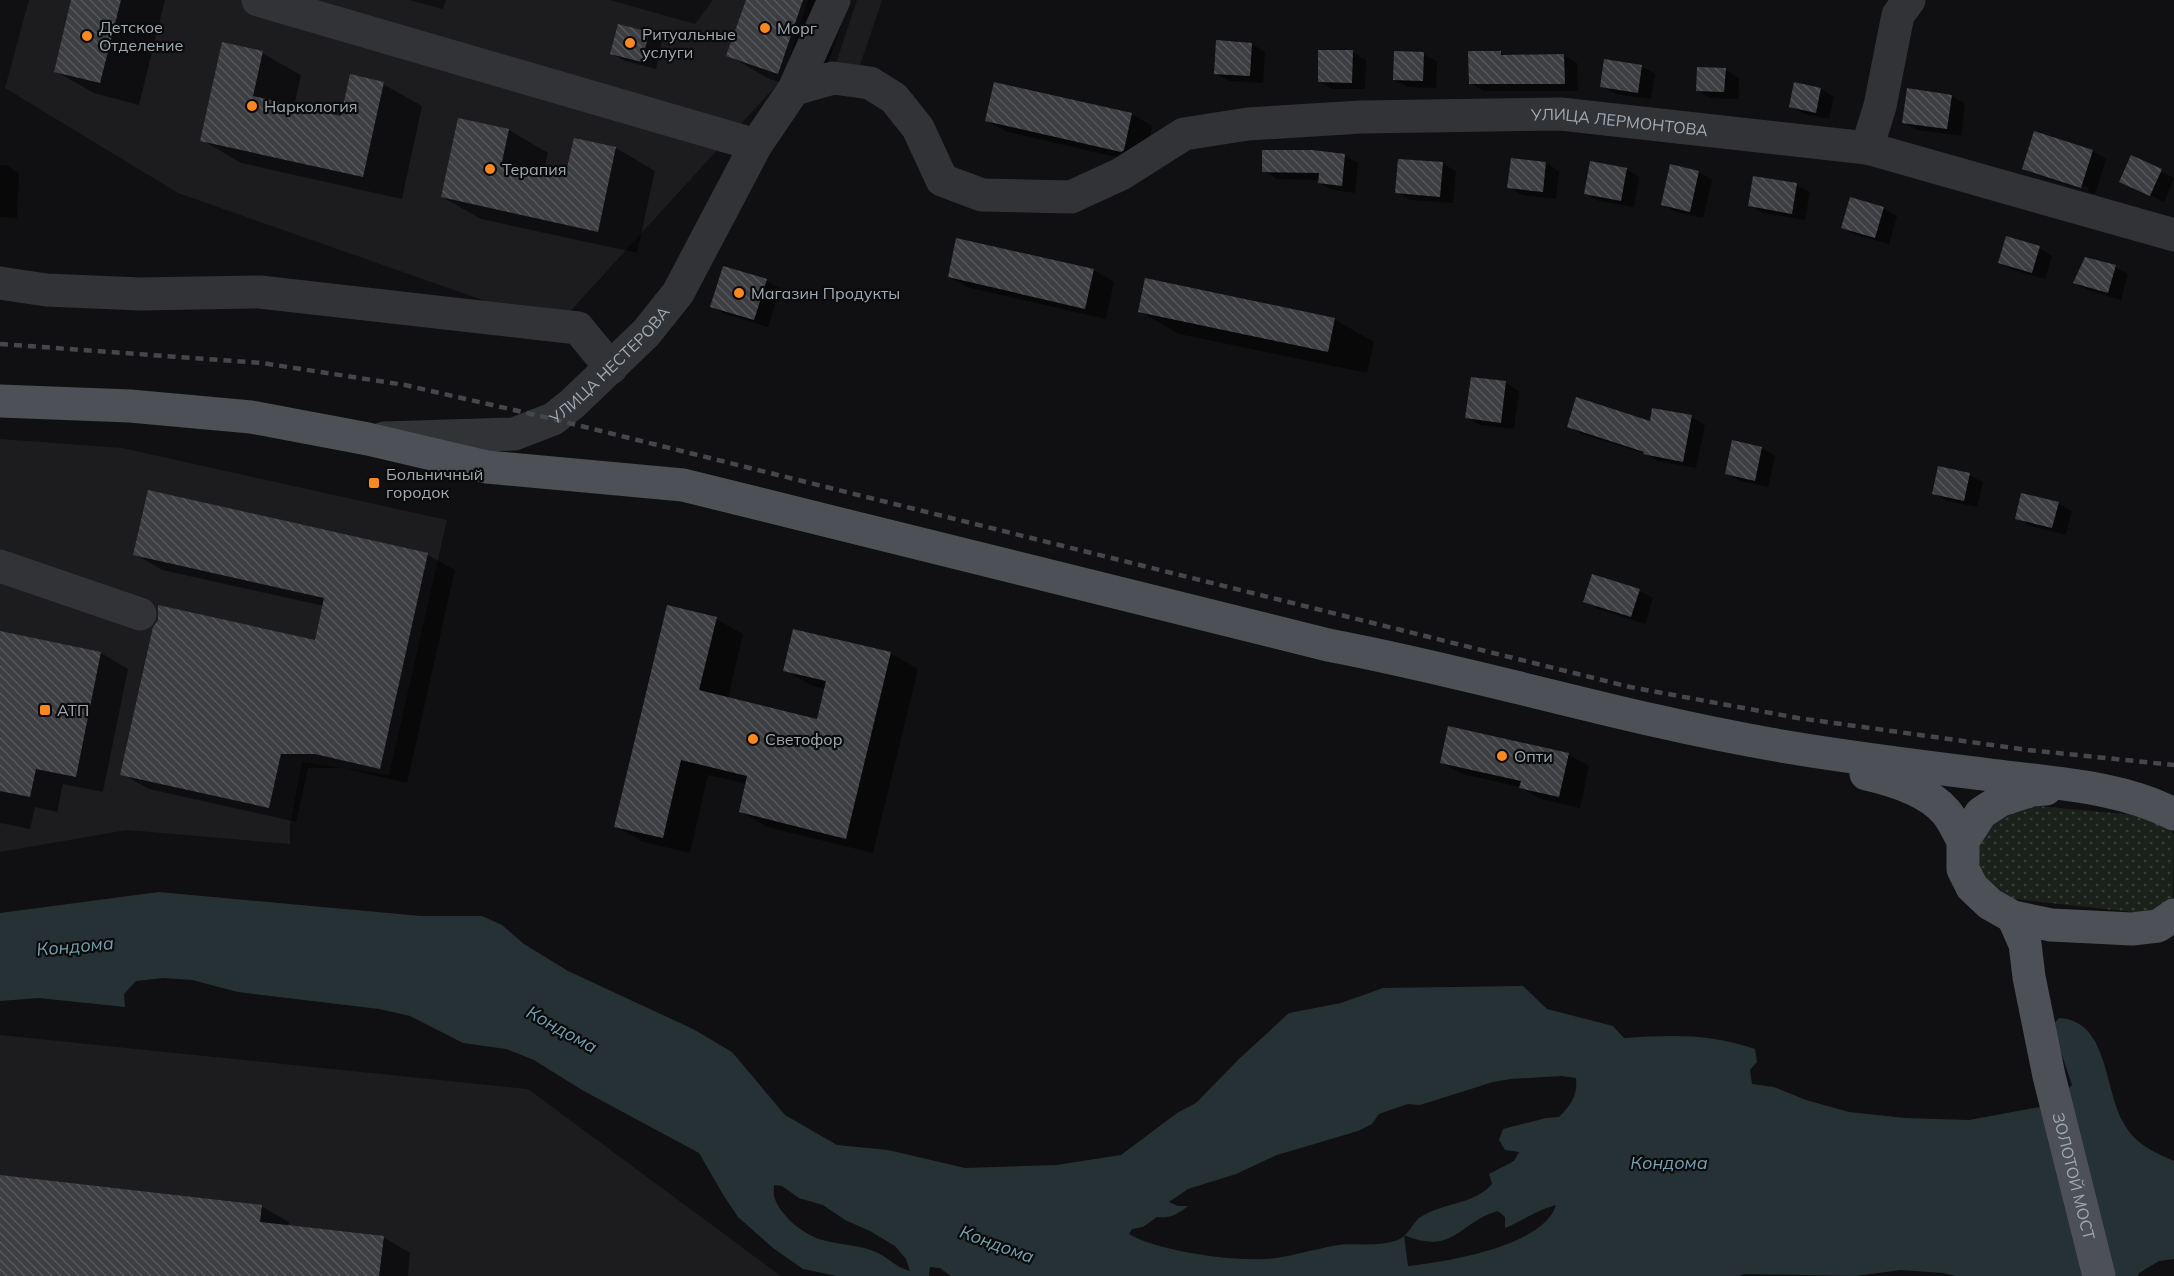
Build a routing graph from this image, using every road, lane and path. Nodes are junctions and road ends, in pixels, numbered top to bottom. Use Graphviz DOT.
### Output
graph roads {
  1 [pos="258,0"];
  2 [pos="834,0"];
  3 [pos="1909,0"];
  4 [pos="794,89"];
  5 [pos="756,145"];
  6 [pos="1867,148"];
  7 [pos="2174,235"];
  8 [pos="0,284"];
  9 [pos="611,368"];
  10 [pos="0,401"];
  11 [pos="368,439"];
  12 [pos="0,566"];
  13 [pos="140,614"];
  14 [pos="1767,744"];
  15 [pos="2084,787"];
  16 [pos="2174,794"];
  17 [pos="2174,814"];
  18 [pos="1963,841"];
  19 [pos="2174,915"];
  20 [pos="2019,931"];
  21 [pos="2099,1276"];
  1 -- 5 [label="street"];
  2 -- 4 [label="street, УЛИЦА НЕСТЕРОВА"];
  3 -- 6 [label="street"];
  4 -- 5 [label="street, УЛИЦА НЕСТЕРОВА"];
  4 -- 6 [label="street, УЛИЦА ЛЕРМОНТОВА"];
  5 -- 9 [label="street, УЛИЦА НЕСТЕРОВА"];
  6 -- 7 [label="street, УЛИЦА ЛЕРМОНТОВА"];
  8 -- 9 [label="street"];
  9 -- 11 [label="street, УЛИЦА НЕСТЕРОВА"];
  10 -- 11 [label="main road"];
  11 -- 14 [label="main road"];
  12 -- 13 [label="street"];
  14 -- 15 [label="main road"];
  14 -- 18 [label="main road"];
  15 -- 16 [label="street"];
  15 -- 17 [label="main road"];
  15 -- 18 [label="main road"];
  18 -- 20 [label="main road"];
  19 -- 20 [label="main road"];
  20 -- 21 [label="main road, ЗОЛОТОЙ МОСТ"];
}
